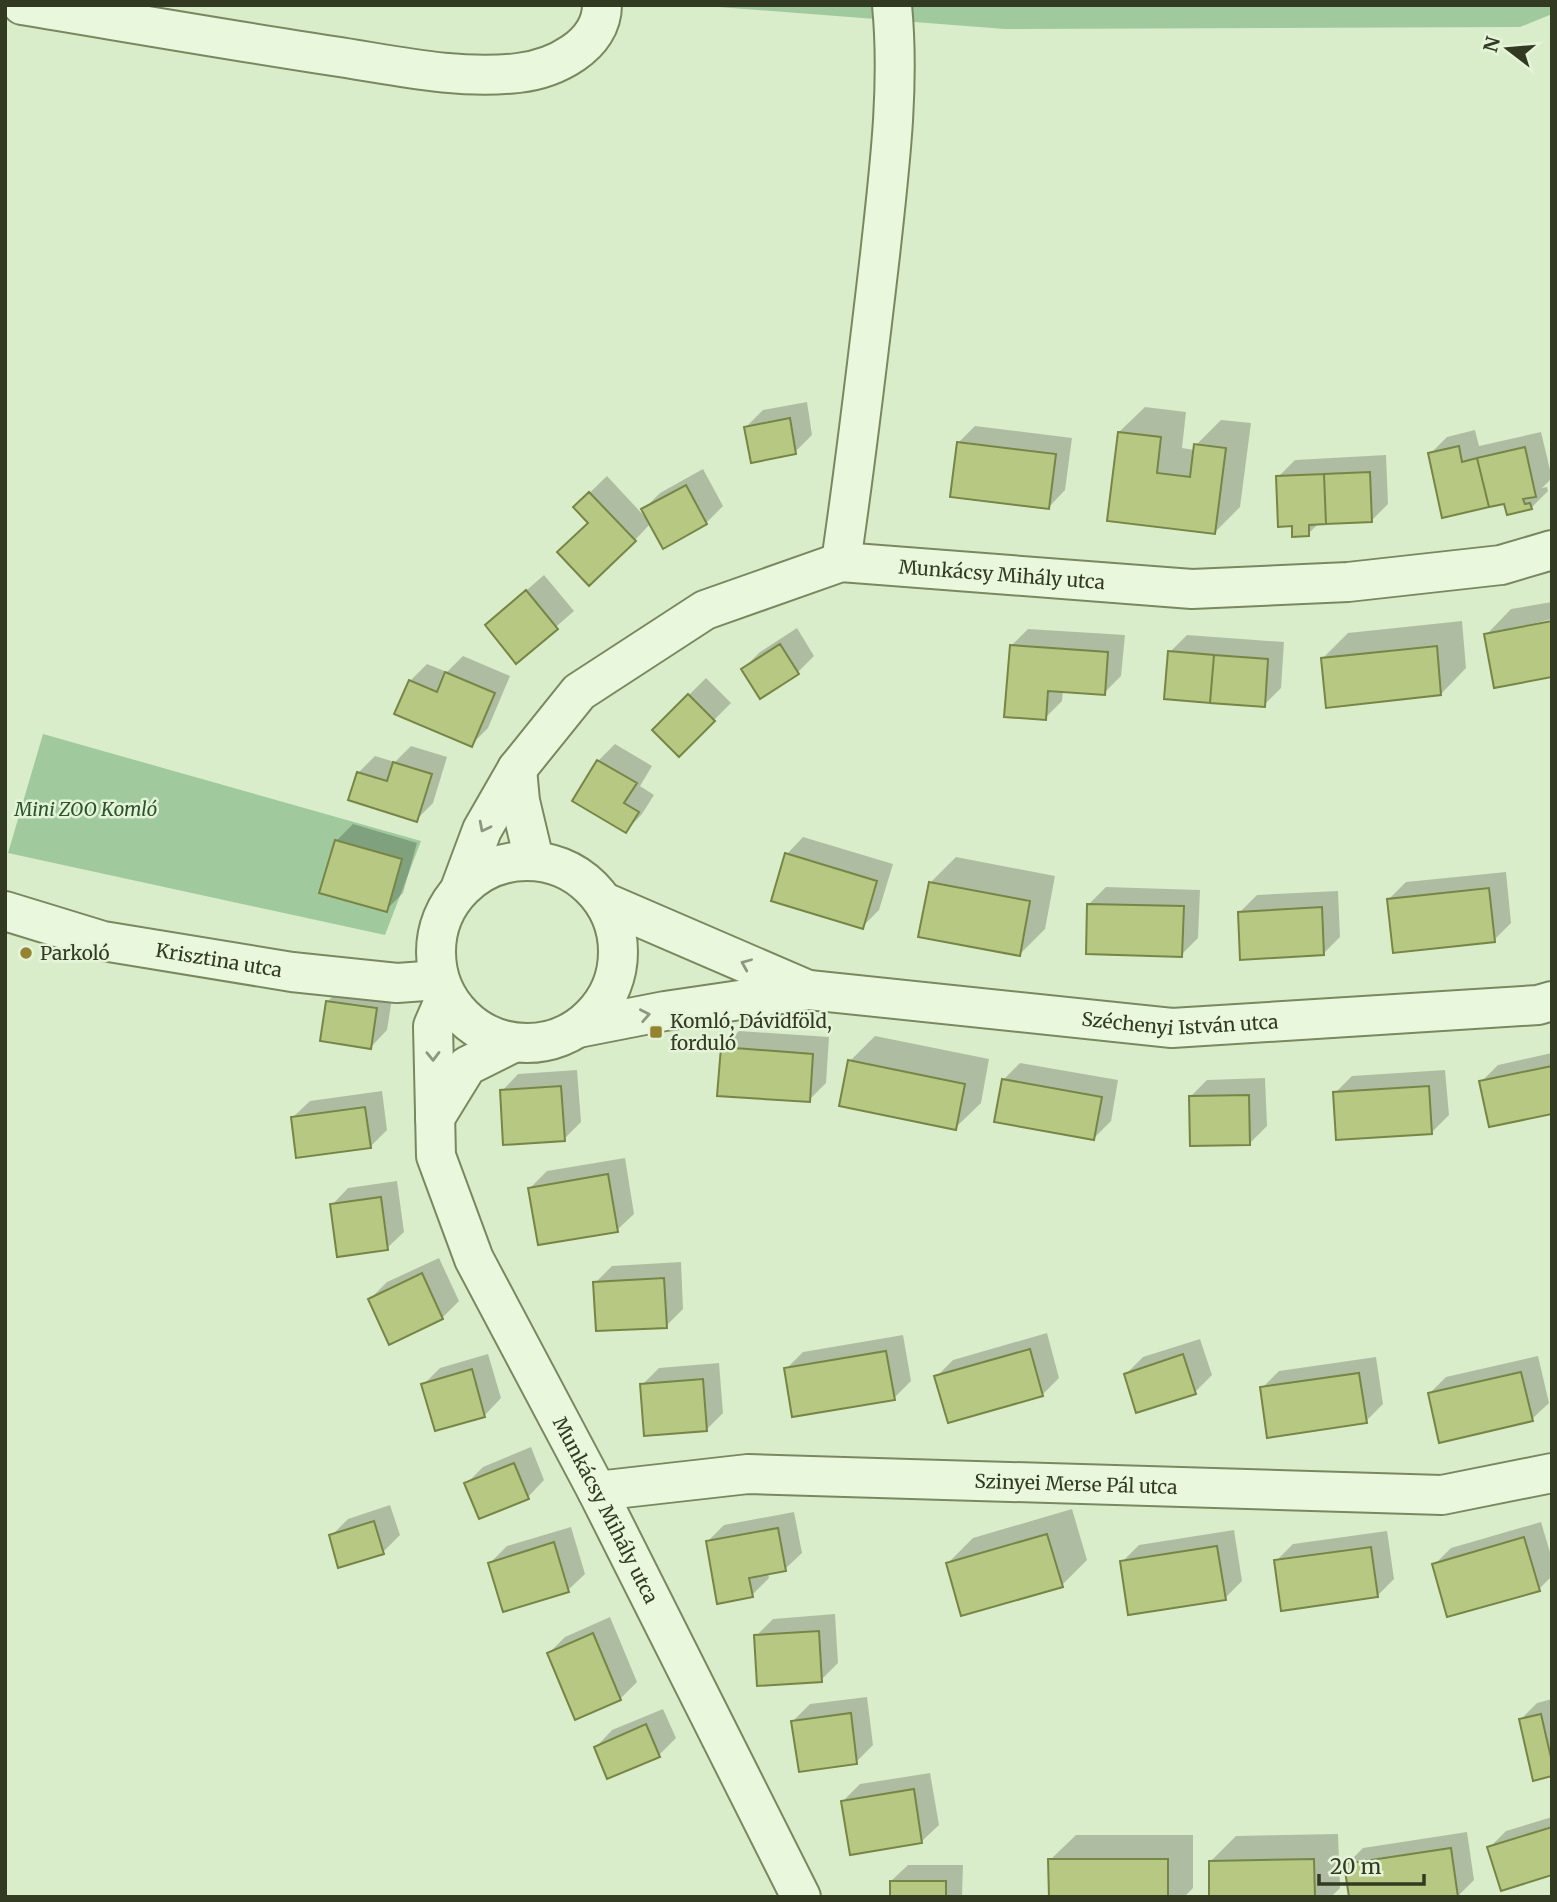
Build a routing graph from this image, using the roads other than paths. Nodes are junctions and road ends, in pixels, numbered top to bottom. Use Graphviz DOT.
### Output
graph roads {
  1 [pos="22,5"];
  2 [pos="602,5"];
  3 [pos="892,5"];
  4 [pos="1552,550"];
  5 [pos="841,562"];
  6 [pos="517,769"];
  7 [pos="534,860"];
  8 [pos="460,889"];
  9 [pos="604,902"];
  10 [pos="5,911"];
  11 [pos="443,988"];
  12 [pos="809,990"];
  13 [pos="1552,1001"];
  14 [pos="578,1028"];
  15 [pos="513,1043"];
  16 [pos="434,1119"];
  17 [pos="1552,1473"];
  18 [pos="597,1491"];
  19 [pos="800,1897"];
  1 -- 2 [label="street"];
  3 -- 5 [label="street"];
  4 -- 5 [label="street, Munkácsy Mihály utca"];
  5 -- 6 [label="street, Munkácsy Mihály utca"];
  6 -- 7 [label="street"];
  6 -- 8 [label="street, Munkácsy Mihály utca, one-way"];
  7 -- 8 [label="street"];
  7 -- 9 [label="street"];
  8 -- 11 [label="street"];
  12 -- 9 [label="street, Széchenyi István utca, one-way"];
  9 -- 14 [label="street"];
  10 -- 11 [label="street, Krisztina utca"];
  11 -- 15 [label="street"];
  11 -- 16 [label="street, Munkácsy Mihály utca, one-way"];
  12 -- 13 [label="street, Széchenyi István utca"];
  14 -- 12 [label="street, Széchenyi István utca, one-way"];
  14 -- 15 [label="street"];
  15 -- 16 [label="street"];
  16 -- 18 [label="street, Munkácsy Mihály utca"];
  17 -- 18 [label="street, Szinyei Merse Pál utca"];
  18 -- 19 [label="street, Munkácsy Mihály utca"];
}
